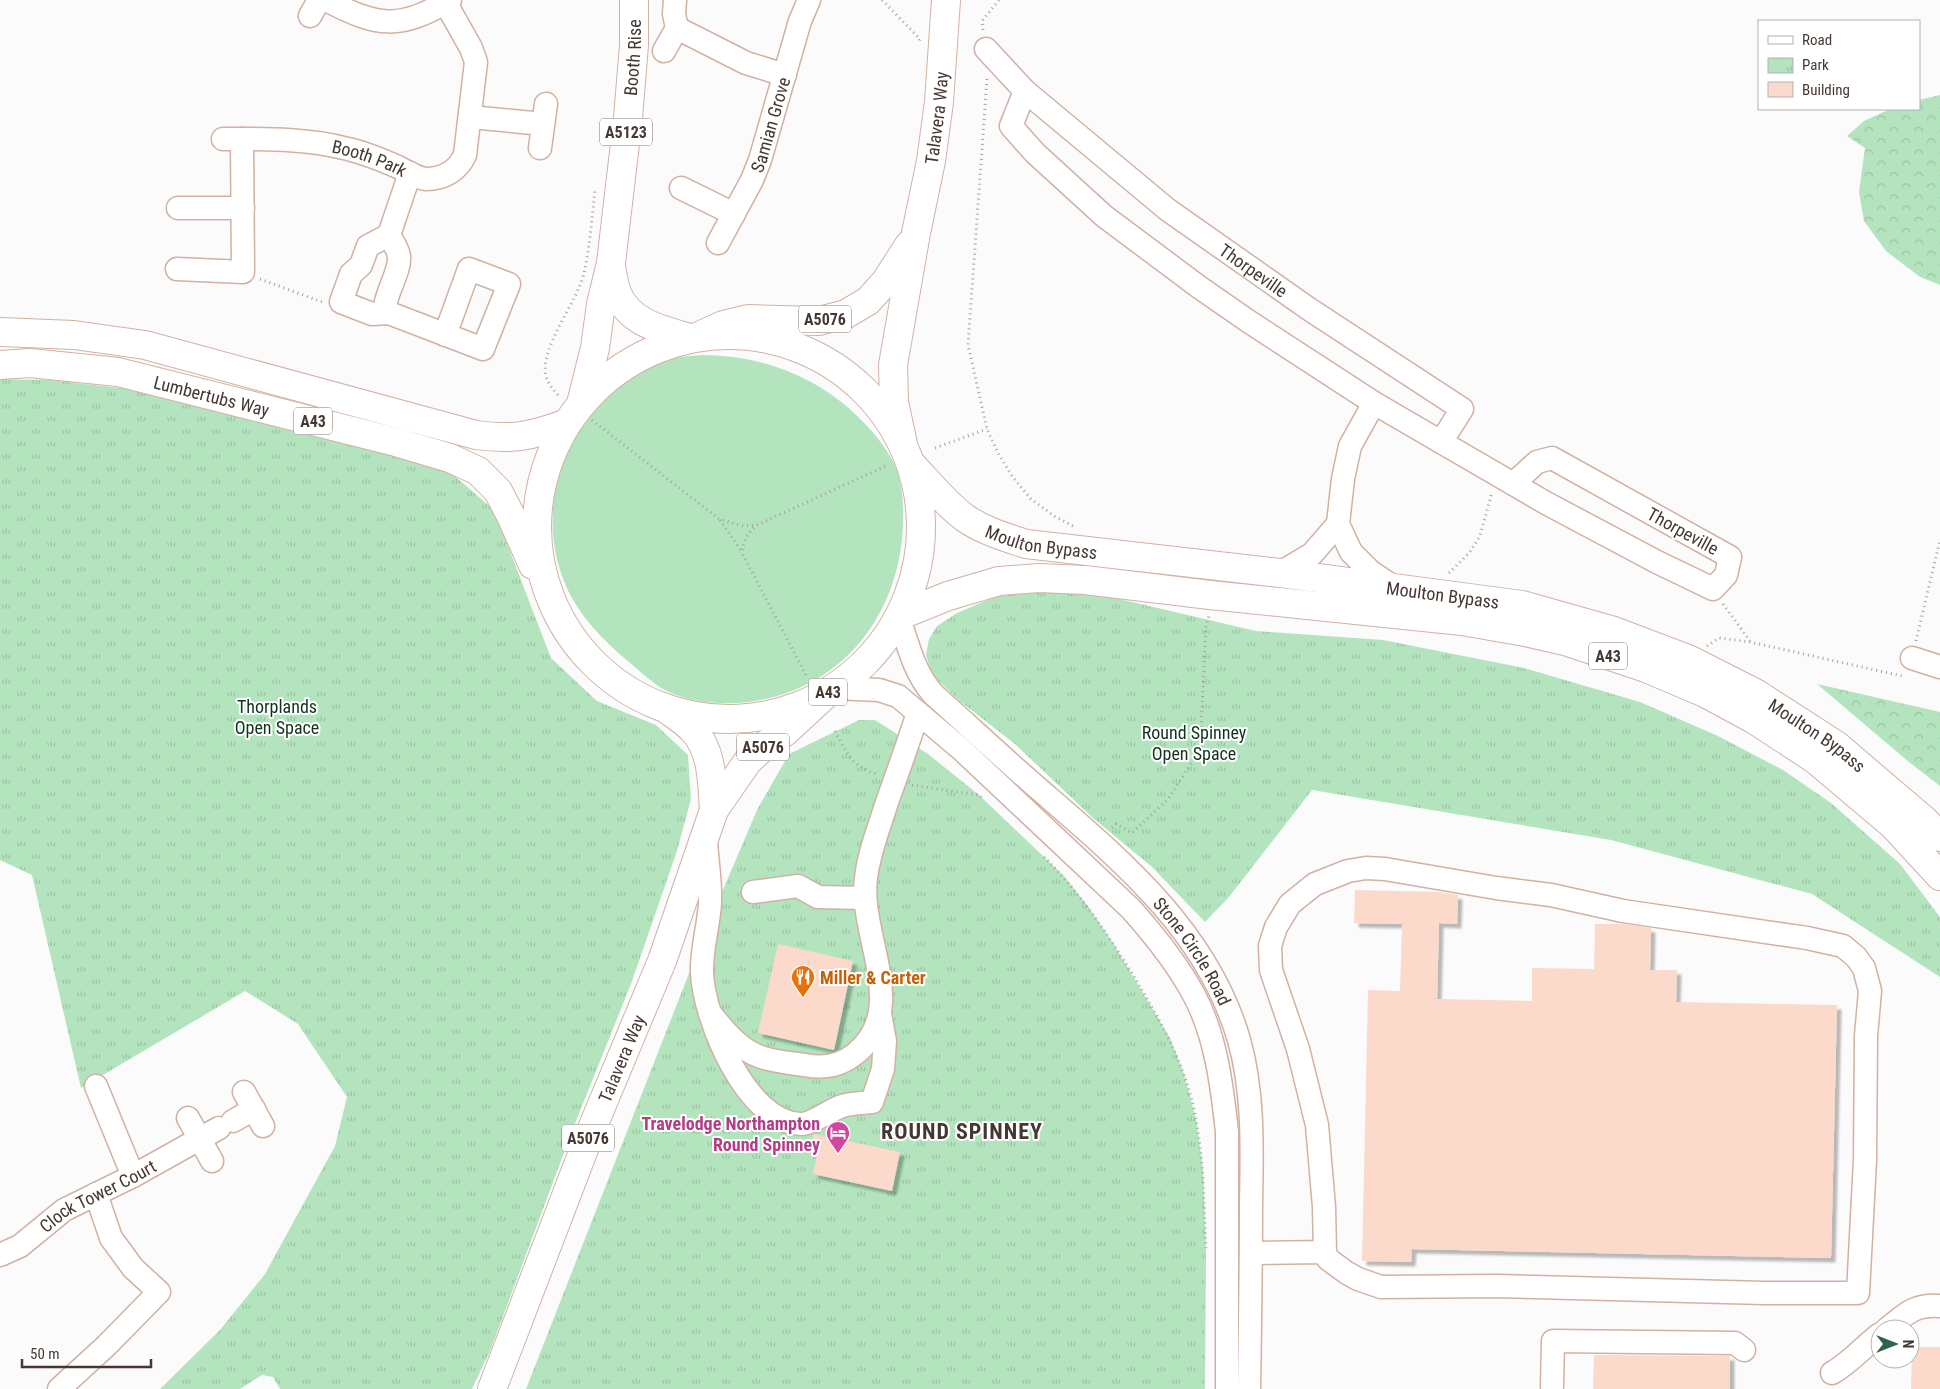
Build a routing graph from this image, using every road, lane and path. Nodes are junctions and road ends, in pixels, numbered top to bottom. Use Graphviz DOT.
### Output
graph roads {
  1 [pos="326,0"];
  2 [pos="634,0"];
  3 [pos="676,0"];
  4 [pos="809,0"];
  5 [pos="946,0"];
  6 [pos="999,0"];
  7 [pos="446,1"];
  8 [pos="677,28"];
  9 [pos="986,49"];
  10 [pos="664,51"];
  11 [pos="785,75"];
  12 [pos="1024,91"];
  13 [pos="471,116"];
  14 [pos="540,148"];
  15 [pos="410,173"];
  16 [pos="596,188"];
  17 [pos="681,188"];
  18 [pos="178,208"];
  19 [pos="243,208"];
  20 [pos="734,214"];
  21 [pos="916,232"];
  22 [pos="389,235"];
  23 [pos="718,243"];
  24 [pos="611,263"];
  25 [pos="177,269"];
  26 [pos="243,272"];
  27 [pos="324,303"];
  28 [pos="384,313"];
  29 [pos="0,332"];
  30 [pos="445,335"];
  31 [pos="693,338"];
  32 [pos="0,365"];
  33 [pos="1374,403"];
  34 [pos="575,410"];
  35 [pos="1441,442"];
  36 [pos="935,448"];
  37 [pos="900,457"];
  38 [pos="1505,478"];
  39 [pos="719,519"];
  40 [pos="1338,524"];
  41 [pos="757,525"];
  42 [pos="1940,540"];
  43 [pos="743,555"];
  44 [pos="1280,574"];
  45 [pos="1444,580"];
  46 [pos="1395,588"];
  47 [pos="1713,589"];
  48 [pos="1210,596"];
  49 [pos="550,597"];
  50 [pos="900,616"];
  51 [pos="1750,642"];
  52 [pos="1912,658"];
  53 [pos="1688,660"];
  54 [pos="1940,667"];
  55 [pos="806,675"];
  56 [pos="830,691"];
  57 [pos="668,710"];
  58 [pos="918,713"];
  59 [pos="835,731"];
  60 [pos="894,782"];
  61 [pos="986,802"];
  62 [pos="710,823"];
  63 [pos="1940,837"];
  64 [pos="1099,842"];
  65 [pos="1043,855"];
  66 [pos="1081,861"];
  67 [pos="1064,876"];
  68 [pos="1940,876"];
  69 [pos="752,892"];
  70 [pos="864,898"];
  71 [pos="710,1013"];
  72 [pos="880,1014"];
  73 [pos="96,1086"];
  74 [pos="254,1109"];
  75 [pos="188,1118"];
  76 [pos="199,1140"];
  77 [pos="212,1161"];
  78 [pos="133,1176"];
  79 [pos="96,1194"];
  80 [pos="1206,1250"];
  81 [pos="1325,1252"];
  82 [pos="1251,1253"];
  83 [pos="0,1255"];
  84 [pos="1940,1306"];
  85 [pos="1902,1319"];
  86 [pos="1870,1341"];
  87 [pos="1744,1350"];
  88 [pos="1832,1373"];
  89 [pos="1552,1386"];
  90 [pos="59,1389"];
  91 [pos="492,1389"];
  92 [pos="1227,1389"];
  93 [pos="1249,1389"];
  1 -- 7 [label="street, Booth Park"];
  2 -- 24 [label="main road, Booth Rise / A5123"];
  3 -- 8 [label="street"];
  4 -- 11 [label="street, Samian Grove"];
  5 -- 21 [label="main road, Talavera Way / A5076"];
  6 -- 9 [label="path"];
  7 -- 13 [label="street, Booth Park"];
  8 -- 10 [label="street"];
  8 -- 11 [label="street"];
  9 -- 12 [label="street, Thorpeville"];
  9 -- 36 [label="path"];
  11 -- 20 [label="street, Samian Grove"];
  12 -- 33 [label="street, Thorpeville"];
  12 -- 35 [label="street, Thorpeville"];
  13 -- 14 [label="street"];
  13 -- 15 [label="street, Booth Park"];
  15 -- 19 [label="street, Booth Park"];
  15 -- 22 [label="street"];
  16 -- 34 [label="path"];
  17 -- 20 [label="street"];
  18 -- 19 [label="street"];
  19 -- 26 [label="street"];
  20 -- 23 [label="street, Samian Grove"];
  21 -- 31 [label="main road, Talavera Way / A5076"];
  21 -- 37 [label="main road, Talavera Way / A5076"];
  22 -- 28 [label="street"];
  22 -- 28 [label="street"];
  24 -- 31 [label="main road, Booth Rise / A5123"];
  24 -- 34 [label="main road, Booth Rise / A5123"];
  25 -- 26 [label="street"];
  26 -- 27 [label="path"];
  28 -- 30 [label="street"];
  29 -- 34 [label="main road, Lumbertubs Way / A43"];
  31 -- 34 [label="main road, A43"];
  31 -- 37 [label="main road, A43"];
  32 -- 49 [label="main road, Lumbertubs Way / A43"];
  33 -- 35 [label="street, Thorpeville"];
  33 -- 40 [label="street"];
  34 -- 39 [label="path"];
  34 -- 49 [label="main road, A43"];
  35 -- 38 [label="street, Thorpeville"];
  37 -- 41 [label="path"];
  37 -- 44 [label="main road, Moulton Bypass / A43"];
  37 -- 50 [label="main road, A43"];
  38 -- 45 [label="path"];
  38 -- 47 [label="street, Thorpeville"];
  38 -- 47 [label="street, Thorpeville"];
  39 -- 41 [label="path"];
  39 -- 43 [label="path"];
  40 -- 44 [label="street"];
  40 -- 46 [label="street"];
  41 -- 43 [label="path"];
  42 -- 52 [label="path"];
  43 -- 55 [label="path"];
  44 -- 46 [label="main road, Moulton Bypass / A43"];
  46 -- 53 [label="main road, Moulton Bypass / A43"];
  47 -- 51 [label="path"];
  48 -- 50 [label="main road, Moulton Bypass / A43"];
  48 -- 64 [label="path"];
  48 -- 68 [label="main road, Moulton Bypass / A43"];
  49 -- 57 [label="main road, A43"];
  50 -- 56 [label="main road, A43"];
  50 -- 64 [label="street, Stone Circle Road"];
  51 -- 52 [label="path"];
  51 -- 53 [label="path"];
  52 -- 54 [label="street"];
  53 -- 63 [label="main road, Moulton Bypass / A43"];
  56 -- 57 [label="main road, A43"];
  56 -- 58 [label="street, Stone Circle Road"];
  56 -- 62 [label="main road, Talavera Way / A5076"];
  57 -- 62 [label="main road, Talavera Way / A5076"];
  58 -- 60 [label="street"];
  58 -- 66 [label="street, Stone Circle Road"];
  59 -- 60 [label="path"];
  60 -- 61 [label="path"];
  60 -- 70 [label="street"];
  62 -- 71 [label="street"];
  62 -- 91 [label="main road, Talavera Way / A5076"];
  64 -- 82 [label="street, Stone Circle Road"];
  65 -- 67 [label="path"];
  66 -- 67 [label="path"];
  66 -- 92 [label="street, Stone Circle Road"];
  67 -- 80 [label="path"];
  69 -- 70 [label="street"];
  70 -- 72 [label="street"];
  71 -- 72 [label="street"];
  71 -- 72 [label="street"];
  73 -- 78 [label="street"];
  74 -- 76 [label="street, Clock Tower Court"];
  75 -- 76 [label="street"];
  76 -- 77 [label="street"];
  76 -- 78 [label="street, Clock Tower Court"];
  78 -- 79 [label="street, Clock Tower Court"];
  79 -- 83 [label="street, Clock Tower Court"];
  79 -- 90 [label="street"];
  81 -- 81 [label="street"];
  81 -- 82 [label="street"];
  82 -- 93 [label="street, Stone Circle Road"];
  84 -- 85 [label="street"];
  86 -- 88 [label="street"];
  87 -- 89 [label="street"];
}
